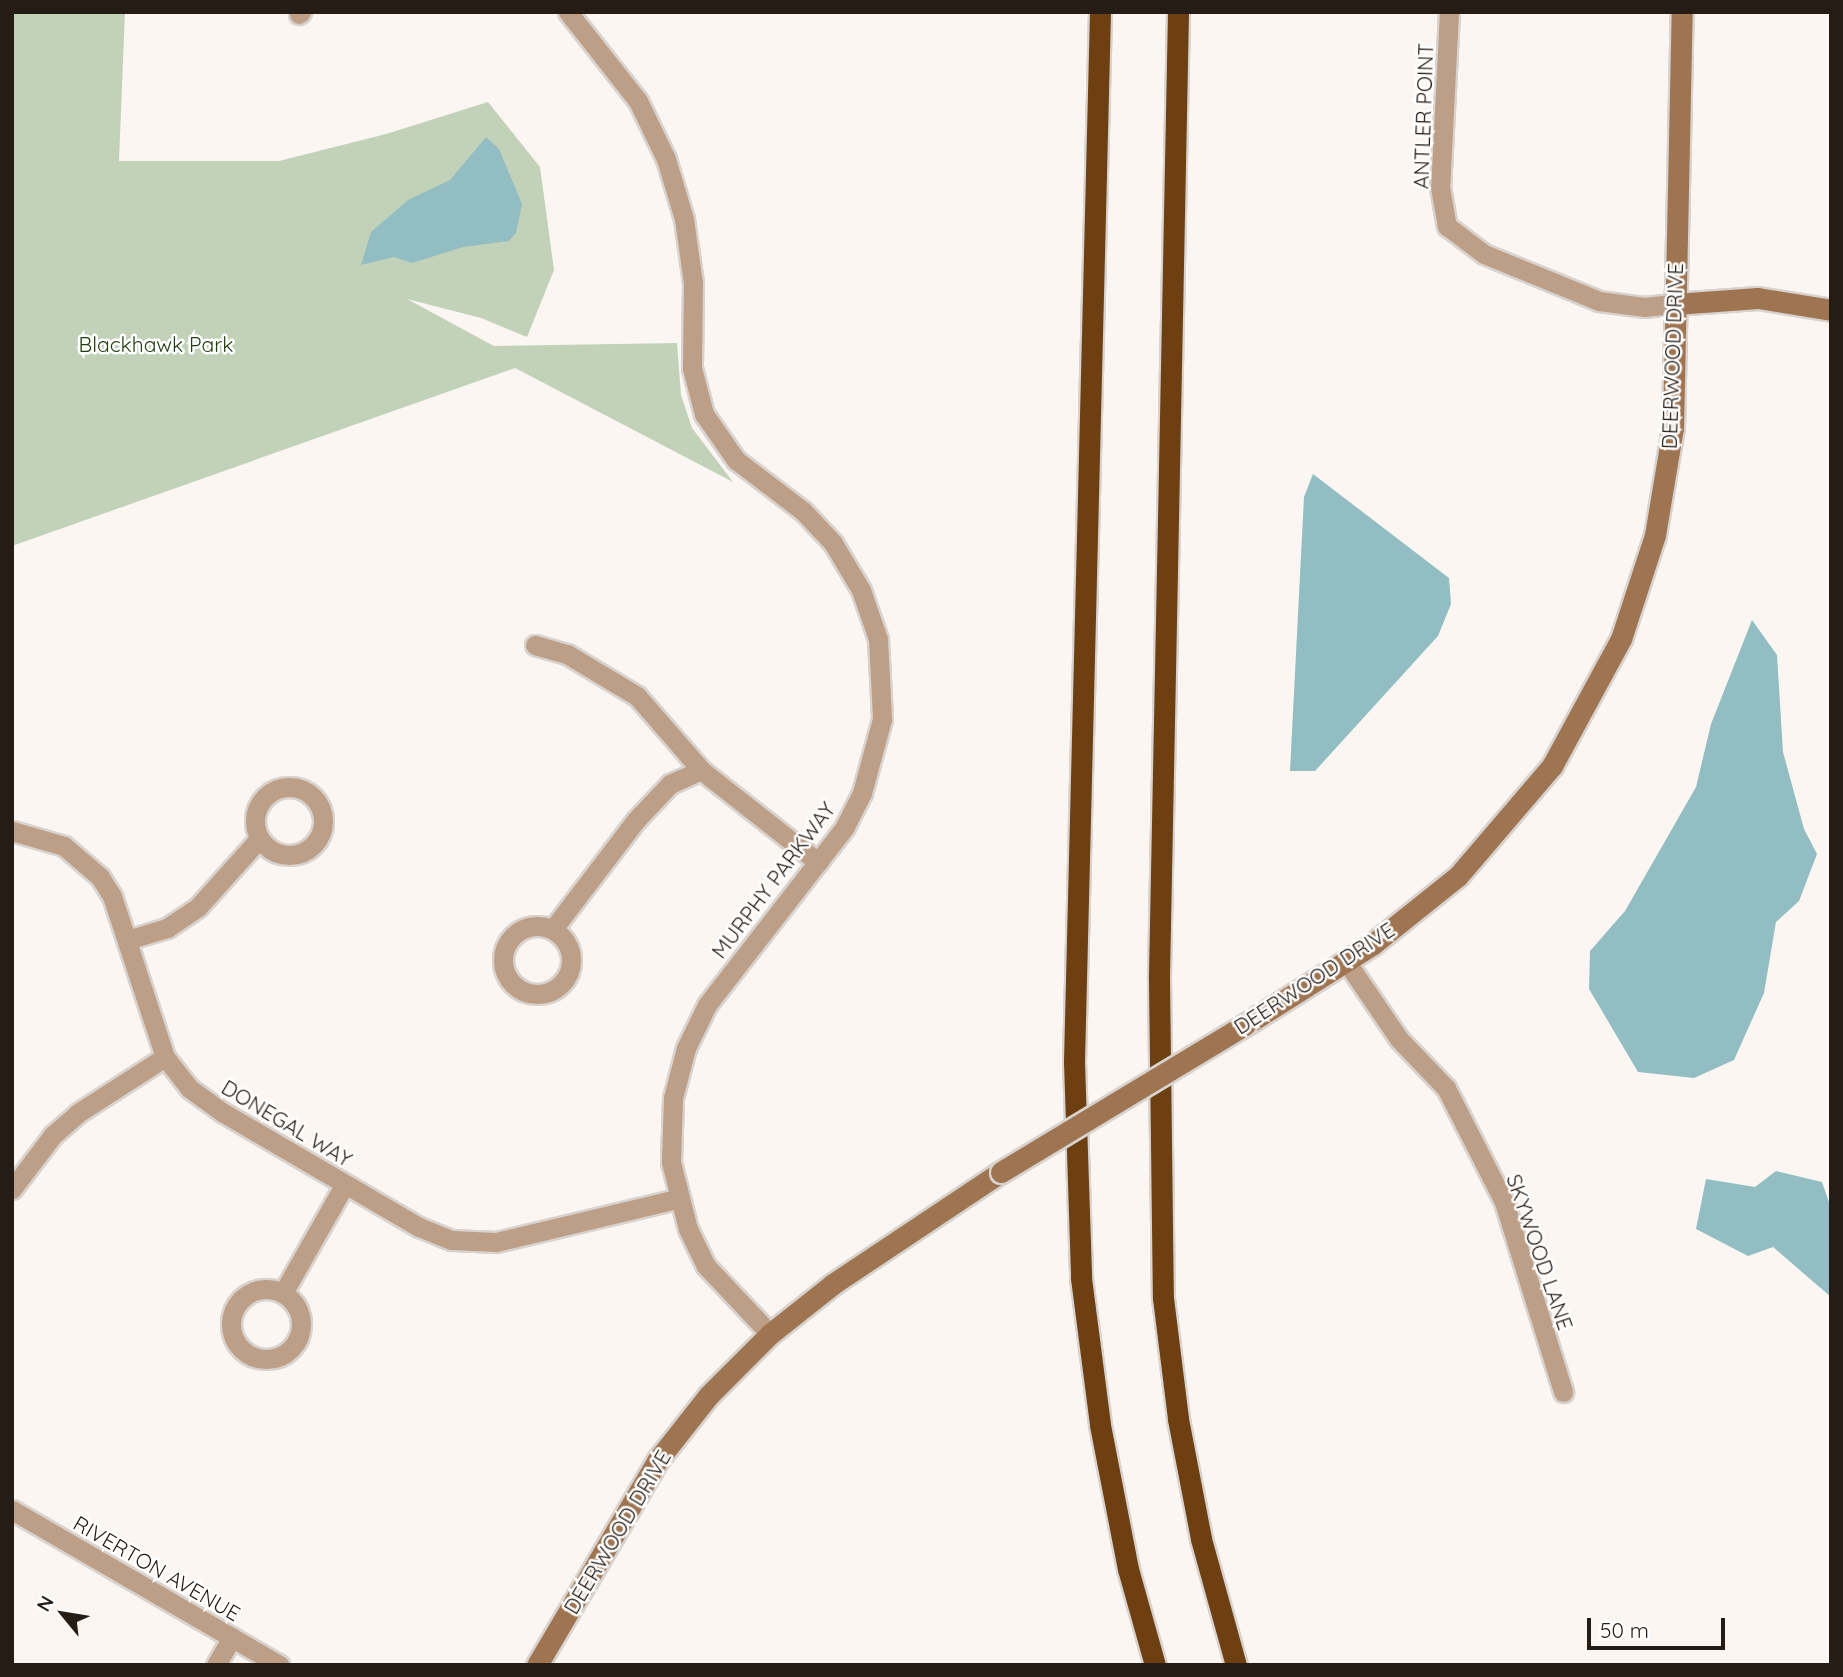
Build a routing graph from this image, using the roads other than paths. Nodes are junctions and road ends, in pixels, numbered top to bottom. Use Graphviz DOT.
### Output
graph roads {
  1 [pos="568,12"];
  2 [pos="1100,12"];
  3 [pos="1178,12"];
  4 [pos="1449,12"];
  5 [pos="1682,12"];
  6 [pos="1675,304"];
  7 [pos="1831,310"];
  8 [pos="535,645"];
  9 [pos="701,770"];
  10 [pos="12,831"];
  11 [pos="259,839"];
  12 [pos="818,862"];
  13 [pos="553,929"];
  14 [pos="127,940"];
  15 [pos="1346,961"];
  16 [pos="164,1057"];
  17 [pos="345,1184"];
  18 [pos="12,1189"];
  19 [pos="680,1198"];
  20 [pos="283,1293"];
  21 [pos="769,1334"];
  22 [pos="1563,1392"];
  23 [pos="12,1510"];
  24 [pos="232,1637"];
  25 [pos="216,1665"];
  26 [pos="279,1665"];
  27 [pos="537,1665"];
  28 [pos="1155,1665"];
  29 [pos="1236,1665"];
  1 -- 12 [label="street, MURPHY PARKWAY"];
  2 -- 28 [label="highway"];
  3 -- 29 [label="highway"];
  4 -- 6 [label="street, ANTLER POINT"];
  5 -- 6 [label="street, DEERWOOD DRIVE"];
  6 -- 7 [label="street"];
  6 -- 15 [label="street, DEERWOOD DRIVE"];
  8 -- 9 [label="street"];
  9 -- 12 [label="street"];
  9 -- 13 [label="street"];
  10 -- 14 [label="street, DONEGAL WAY"];
  11 -- 14 [label="street"];
  12 -- 19 [label="street, MURPHY PARKWAY"];
  14 -- 16 [label="street, DONEGAL WAY"];
  15 -- 21 [label="street, DEERWOOD DRIVE, bridge"];
  15 -- 22 [label="street, SKYWOOD LANE"];
  16 -- 17 [label="street, DONEGAL WAY"];
  16 -- 18 [label="street"];
  17 -- 19 [label="street, DONEGAL WAY"];
  17 -- 20 [label="street"];
  19 -- 21 [label="street, MURPHY PARKWAY"];
  21 -- 27 [label="street, DEERWOOD DRIVE"];
  23 -- 24 [label="street, RIVERTON AVENUE"];
  24 -- 25 [label="street"];
  24 -- 26 [label="street, RIVERTON AVENUE"];
}
